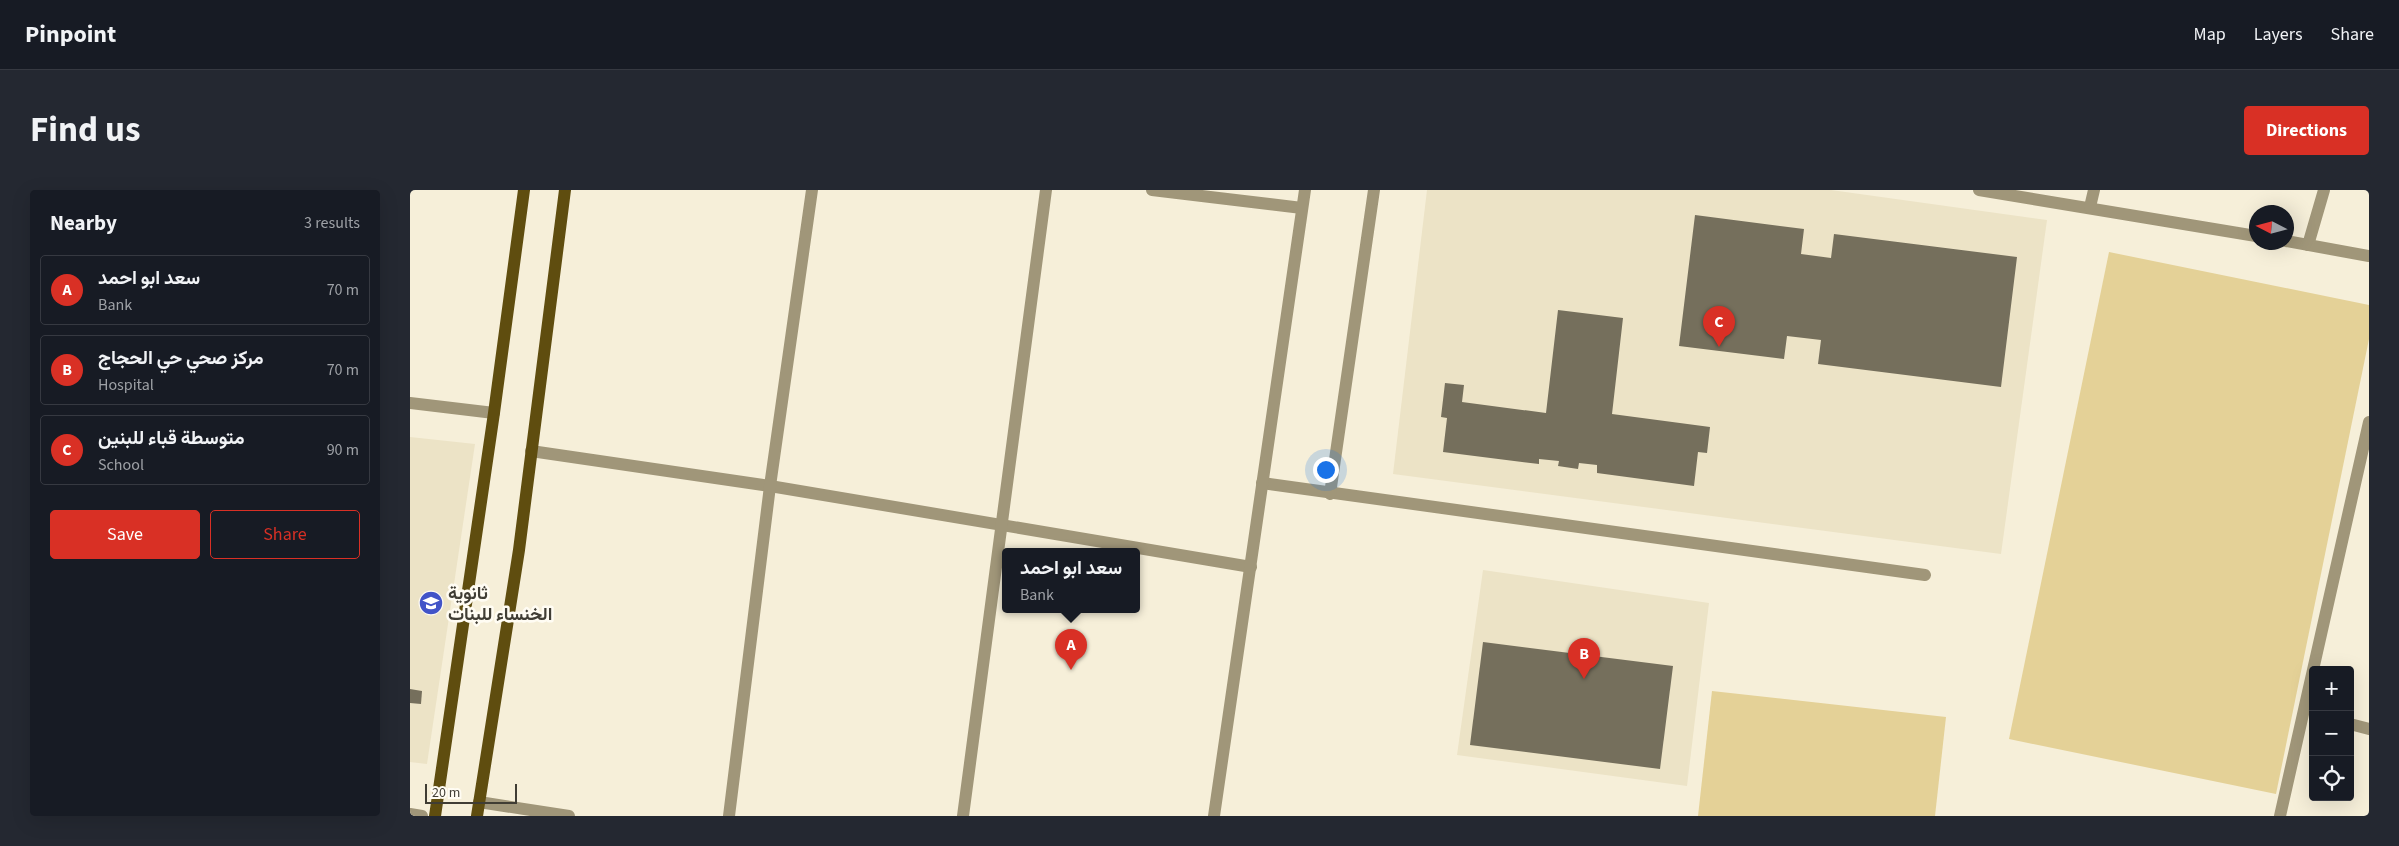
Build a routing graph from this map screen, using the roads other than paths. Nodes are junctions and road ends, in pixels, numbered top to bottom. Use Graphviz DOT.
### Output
graph roads {
  1 [pos="524,190"];
  2 [pos="565,190"];
  3 [pos="812,190"];
  4 [pos="1046,190"];
  5 [pos="1152,190"];
  6 [pos="1305,190"];
  7 [pos="1374,190"];
  8 [pos="1979,190"];
  9 [pos="2094,190"];
  10 [pos="2324,190"];
  11 [pos="2090,207"];
  12 [pos="1302,208"];
  13 [pos="2249,235"];
  14 [pos="2294,242"];
  15 [pos="2308,245"];
  16 [pos="2369,256"];
  17 [pos="410,403"];
  18 [pos="494,413"];
  19 [pos="2369,422"];
  20 [pos="531,451"];
  21 [pos="1262,483"];
  22 [pos="770,486"];
  23 [pos="1330,494"];
  24 [pos="1000,526"];
  25 [pos="1134,548"];
  26 [pos="1140,549"];
  27 [pos="1250,567"];
  28 [pos="1925,575"];
  29 [pos="2308,714"];
  30 [pos="2354,725"];
  31 [pos="2369,729"];
  32 [pos="479,802"];
  33 [pos="410,814"];
  34 [pos="422,816"];
  35 [pos="435,816"];
  36 [pos="477,816"];
  37 [pos="569,816"];
  38 [pos="729,816"];
  39 [pos="963,816"];
  40 [pos="1214,816"];
  41 [pos="2280,816"];
  1 -- 18 [label="main road"];
  2 -- 20 [label="main road"];
  3 -- 22 [label="street"];
  4 -- 24 [label="street"];
  5 -- 12 [label="street"];
  6 -- 12 [label="street"];
  7 -- 23 [label="street"];
  8 -- 11 [label="street"];
  9 -- 11 [label="street"];
  10 -- 15 [label="street"];
  11 -- 13 [label="street"];
  12 -- 21 [label="street"];
  14 -- 15 [label="street"];
  15 -- 16 [label="street"];
  17 -- 18 [label="street"];
  18 -- 35 [label="main road"];
  19 -- 29 [label="street"];
  20 -- 22 [label="street"];
  20 -- 32 [label="main road"];
  21 -- 23 [label="street"];
  21 -- 27 [label="street"];
  22 -- 24 [label="street"];
  22 -- 38 [label="street"];
  23 -- 28 [label="street"];
  24 -- 25 [label="street"];
  24 -- 39 [label="street"];
  26 -- 27 [label="street"];
  27 -- 40 [label="street"];
  29 -- 41 [label="street"];
  30 -- 31 [label="street"];
  32 -- 36 [label="main road"];
  32 -- 37 [label="street"];
  33 -- 34 [label="street"];
}
